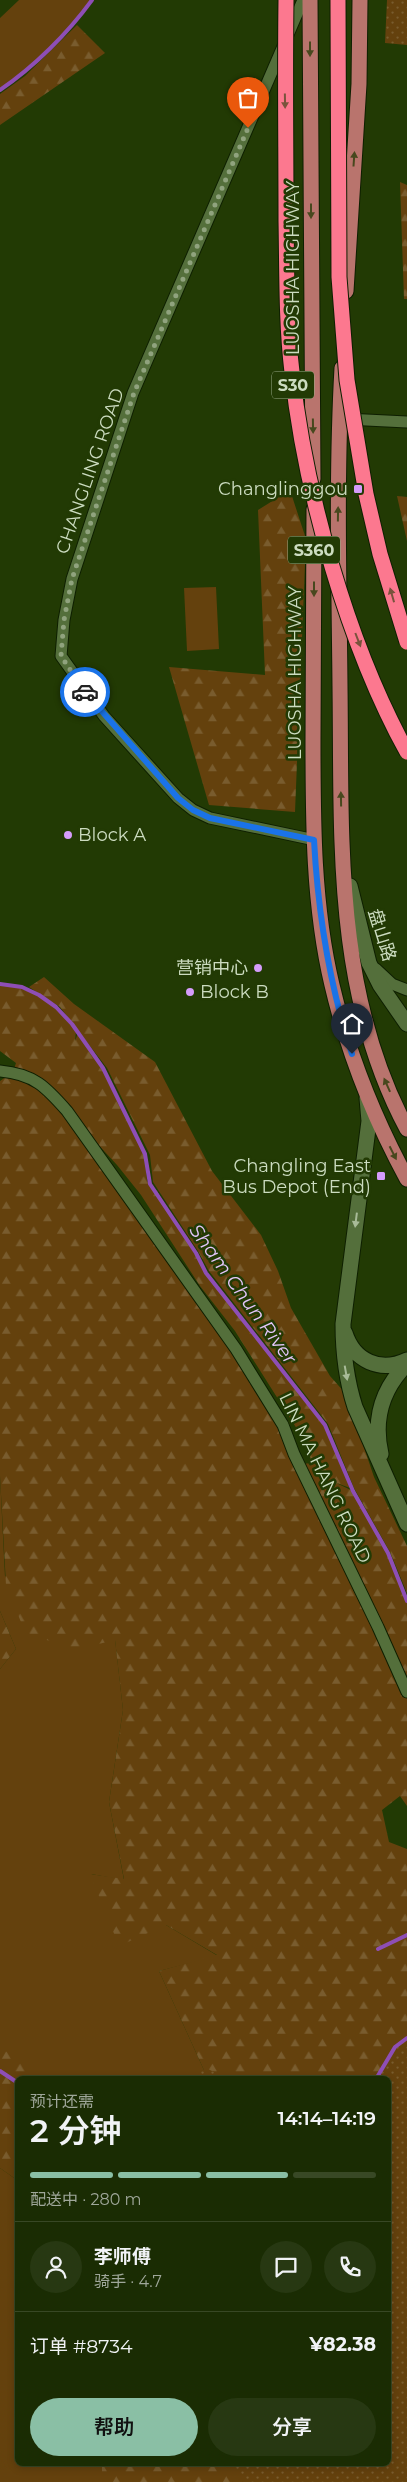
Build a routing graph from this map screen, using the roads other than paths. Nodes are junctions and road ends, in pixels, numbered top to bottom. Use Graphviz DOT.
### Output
graph roads {
  1 [pos="286,0"];
  2 [pos="303,0"];
  3 [pos="310,0"];
  4 [pos="338,0"];
  5 [pos="360,0"];
  6 [pos="340,418"];
  7 [pos="407,422"];
  8 [pos="407,642"];
  9 [pos="407,752"];
  10 [pos="314,840"];
  11 [pos="342,848"];
  12 [pos="366,953"];
  13 [pos="407,990"];
  14 [pos="407,1024"];
  15 [pos="0,1071"];
  16 [pos="366,1093"];
  17 [pos="407,1129"];
  18 [pos="407,1179"];
  19 [pos="343,1324"];
  20 [pos="407,1362"];
  21 [pos="392,1492"];
  22 [pos="407,1524"];
  23 [pos="407,1692"];
  1 -- 9 [label="highway, S30, one-way, bridge"];
  2 -- 10 [label="street, CHANGLING ROAD"];
  3 -- 10 [label="main road, LUOSHA HIGHWAY / S360, one-way"];
  8 -- 4 [label="highway, one-way, bridge"];
  6 -- 5 [label="main road, S360, one-way"];
  6 -- 7 [label="street"];
  11 -- 6 [label="main road, S360, one-way"];
  10 -- 16 [label="main road, LUOSHA HIGHWAY / S360"];
  11 -- 12 [label="main road, 盘山路"];
  17 -- 11 [label="main road, S360, one-way"];
  12 -- 13 [label="street"];
  12 -- 14 [label="main road, 盘山路"];
  15 -- 23 [label="street, LIN MA HANG ROAD"];
  16 -- 18 [label="main road, LUOSHA HIGHWAY / S360, one-way"];
  16 -- 19 [label="main road, one-way"];
  19 -- 20 [label="main road"];
  19 -- 21 [label="main road, one-way"];
  20 -- 21 [label="main road"];
  21 -- 22 [label="main road"];
}
